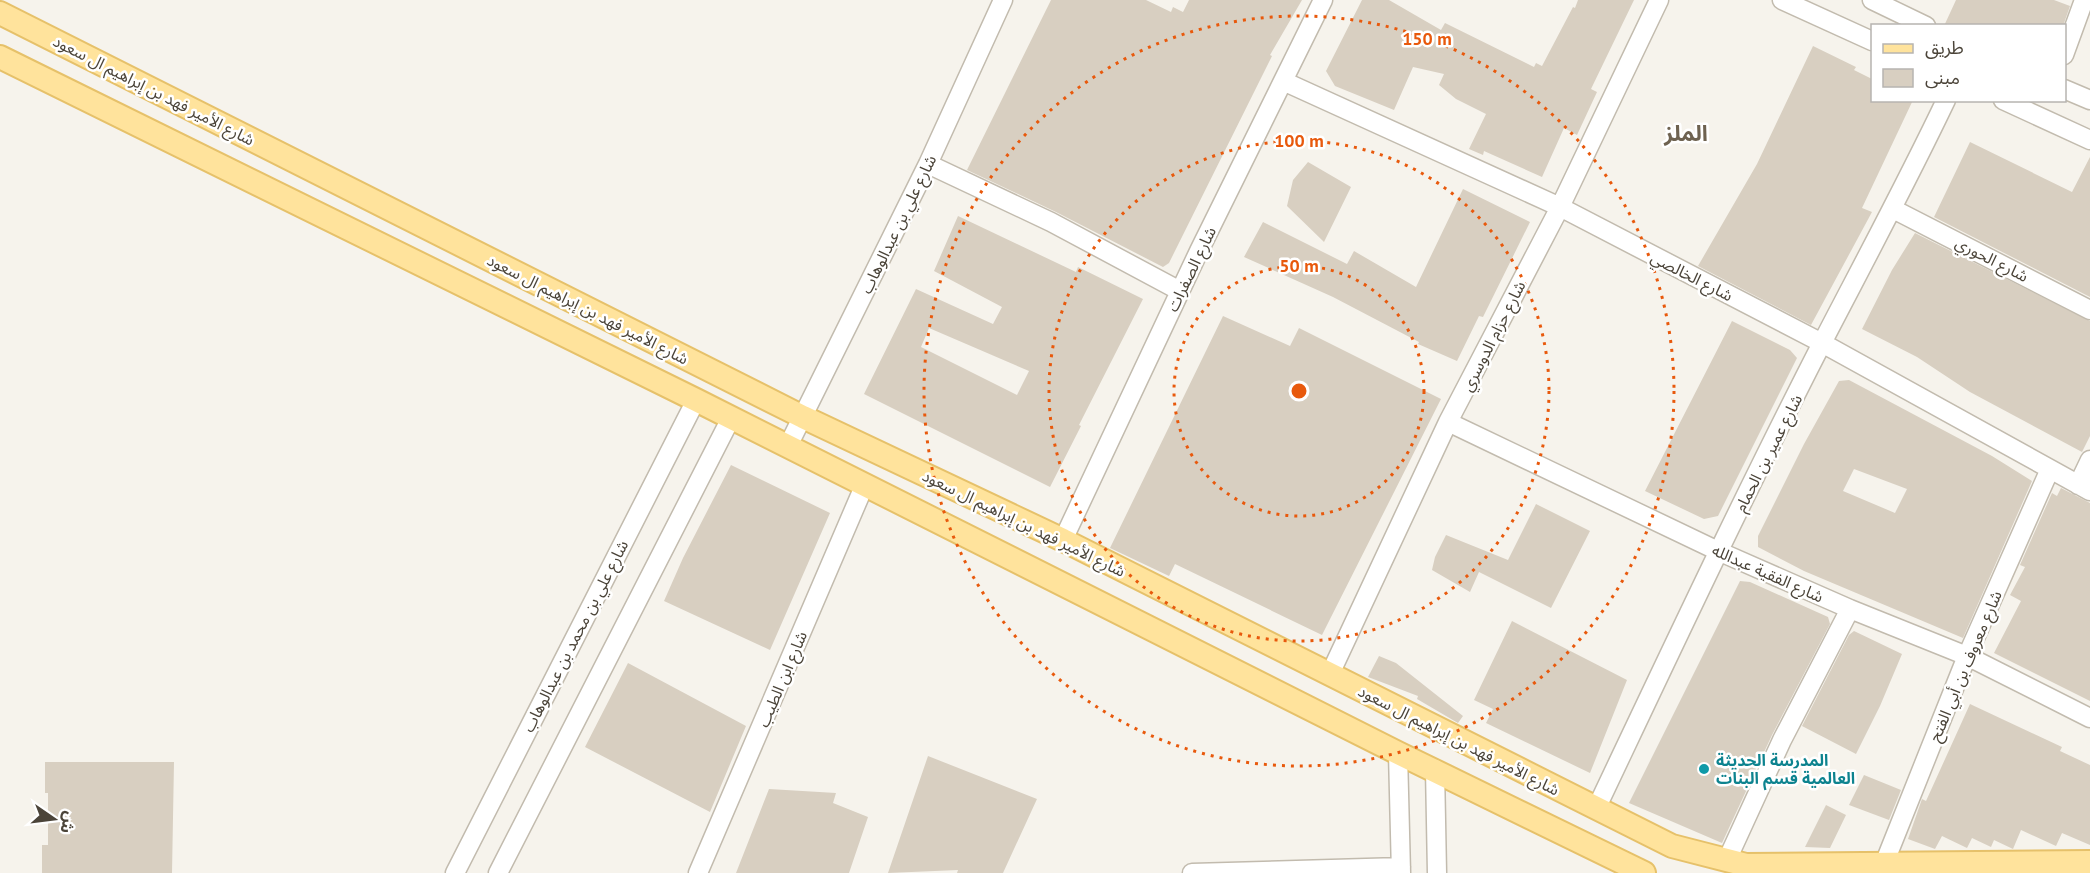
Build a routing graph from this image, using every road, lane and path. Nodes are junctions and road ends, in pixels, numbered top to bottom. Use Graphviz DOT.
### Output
graph roads {
  1 [pos="1004,0"];
  2 [pos="1323,0"];
  3 [pos="1659,0"];
  4 [pos="1782,0"];
  5 [pos="1872,0"];
  6 [pos="2084,0"];
  7 [pos="0,13"];
  8 [pos="1922,24"];
  9 [pos="1871,41"];
  10 [pos="2066,50"];
  11 [pos="0,57"];
  12 [pos="1282,81"];
  13 [pos="2066,90"];
  14 [pos="2090,100"];
  15 [pos="1945,102"];
  16 [pos="2007,102"];
  17 [pos="2090,140"];
  18 [pos="927,164"];
  19 [pos="1560,207"];
  20 [pos="1893,209"];
  21 [pos="1180,291"];
  22 [pos="2090,310"];
  23 [pos="1822,343"];
  24 [pos="696,400"];
  25 [pos="803,417"];
  26 [pos="731,418"];
  27 [pos="1448,422"];
  28 [pos="788,446"];
  29 [pos="2090,460"];
  30 [pos="2050,469"];
  31 [pos="866,484"];
  32 [pos="2084,488"];
  33 [pos="1063,540"];
  34 [pos="1718,551"];
  35 [pos="1850,609"];
  36 [pos="1967,656"];
  37 [pos="1330,674"];
  38 [pos="2090,718"];
  39 [pos="1398,753"];
  40 [pos="1435,769"];
  41 [pos="1596,809"];
  42 [pos="1727,860"];
  43 [pos="2090,862"];
  44 [pos="1884,864"];
  45 [pos="1401,870"];
  46 [pos="455,873"];
  47 [pos="498,873"];
  48 [pos="698,873"];
  49 [pos="1192,873"];
  50 [pos="1437,873"];
  51 [pos="1644,873"];
  1 -- 18 [label="street, شارع علي بن عبدالوهاب"];
  2 -- 12 [label="street, شارع الصفرات"];
  3 -- 19 [label="street, شارع حزام الدوسري"];
  4 -- 9 [label="street"];
  5 -- 8 [label="street"];
  6 -- 10 [label="street"];
  7 -- 25 [label="main road, شارع الأمير فهد بن إبراهيم ال سعود"];
  11 -- 24 [label="main road, شارع الأمير فهد بن إبراهيم ال سعود"];
  12 -- 19 [label="street, شارع الخالصي"];
  12 -- 21 [label="street, شارع الصفرات"];
  13 -- 14 [label="street"];
  15 -- 20 [label="street, شارع عمير بن الحمام"];
  16 -- 17 [label="street"];
  18 -- 21 [label="street"];
  18 -- 25 [label="street, شارع علي بن عبدالوهاب"];
  19 -- 23 [label="street, شارع الخالصي"];
  19 -- 27 [label="street, شارع حزام الدوسري"];
  20 -- 22 [label="street, شارع الحوري"];
  20 -- 23 [label="street, شارع عمير بن الحمام"];
  21 -- 33 [label="street, شارع الصفرات"];
  23 -- 30 [label="street, شارع الخالصي"];
  23 -- 34 [label="street, شارع عمير بن الحمام"];
  24 -- 26 [label="main road, شارع الأمير فهد بن إبراهيم ال سعود"];
  24 -- 46 [label="street, شارع علي بن محمد بن عبدالوهاب"];
  25 -- 28 [label="street, شارع علي بن عبدالوهاب"];
  25 -- 33 [label="main road, شارع الأمير فهد بن إبراهيم ال سعود"];
  26 -- 28 [label="main road, شارع الأمير فهد بن إبراهيم ال سعود"];
  26 -- 47 [label="street"];
  27 -- 34 [label="street, شارع الفقية عبدالله"];
  27 -- 37 [label="street, شارع حزام الدوسري"];
  28 -- 31 [label="main road, شارع الأمير فهد بن إبراهيم ال سعود"];
  29 -- 32 [label="street"];
  30 -- 32 [label="street, شارع الخالصي"];
  30 -- 36 [label="street, شارع معروف بن أبي الفتح"];
  31 -- 39 [label="main road, شارع الأمير فهد بن إبراهيم ال سعود"];
  31 -- 48 [label="street, شارع ابن الطيب"];
  33 -- 37 [label="main road, شارع الأمير فهد بن إبراهيم ال سعود"];
  34 -- 35 [label="street, شارع الفقية عبدالله"];
  34 -- 41 [label="street, شارع عمير بن الحمام"];
  35 -- 36 [label="street, شارع الفقية عبدالله"];
  35 -- 42 [label="street"];
  36 -- 38 [label="street, شارع الفقية عبدالله"];
  36 -- 44 [label="street, شارع معروف بن أبي الفتح"];
  37 -- 41 [label="main road, شارع الأمير فهد بن إبراهيم ال سعود"];
  39 -- 40 [label="main road, شارع الأمير فهد بن إبراهيم ال سعود"];
  39 -- 45 [label="street"];
  40 -- 50 [label="street"];
  40 -- 51 [label="main road, شارع الأمير فهد بن إبراهيم ال سعود"];
  41 -- 42 [label="main road, شارع الأمير فهد بن إبراهيم ال سعود"];
  42 -- 44 [label="main road, شارع الأمير فهد بن إبراهيم ال سعود"];
  43 -- 44 [label="main road, شارع الأمير فهد بن إبراهيم ال سعود"];
  45 -- 49 [label="street"];
}
